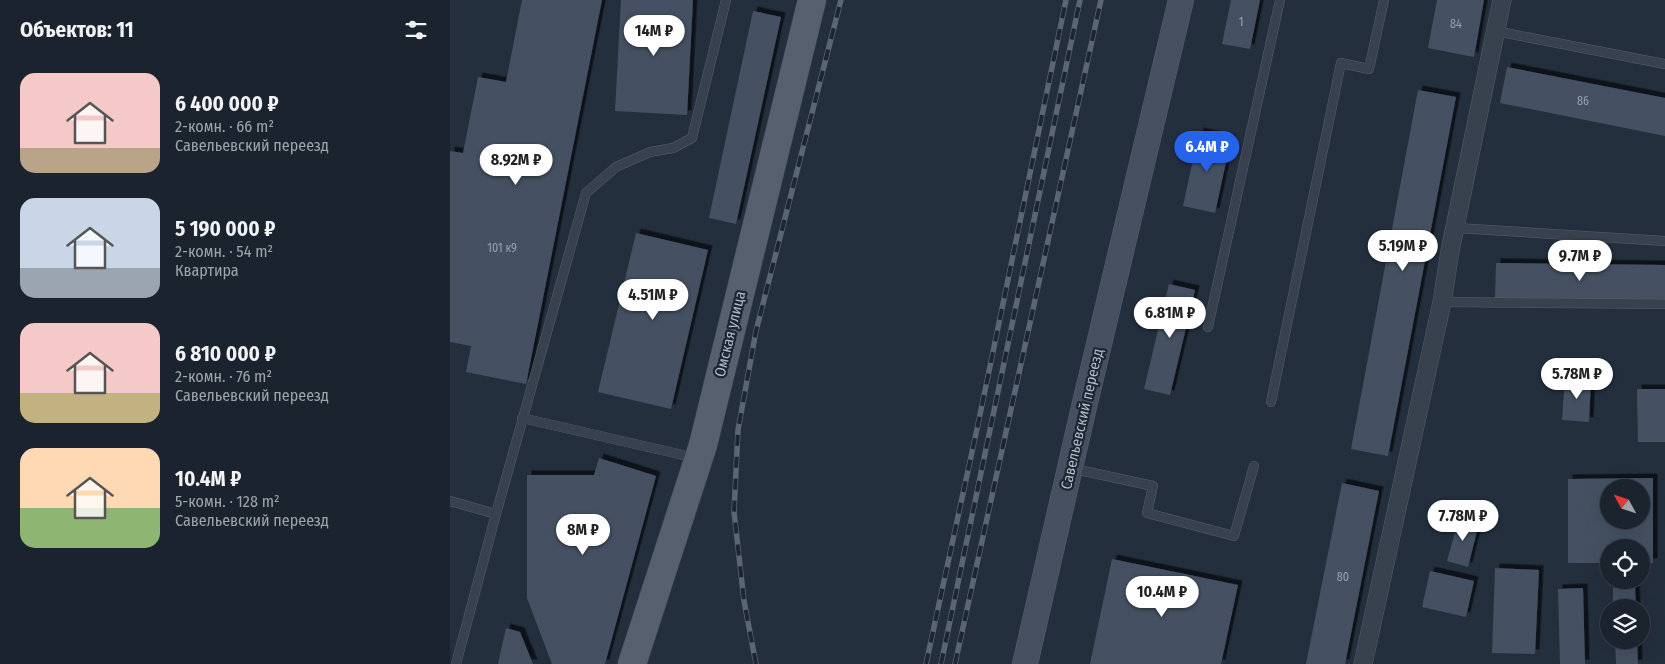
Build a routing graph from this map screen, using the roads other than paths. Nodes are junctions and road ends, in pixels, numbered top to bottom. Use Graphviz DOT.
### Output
graph roads {
  1 [pos="726,0"];
  2 [pos="812,0"];
  3 [pos="1181,0"];
  4 [pos="1280,0"];
  5 [pos="1384,0"];
  6 [pos="1502,0"];
  7 [pos="1495,31"];
  8 [pos="1665,64"];
  9 [pos="1456,228"];
  10 [pos="1665,241"];
  11 [pos="1442,302"];
  12 [pos="1665,304"];
  13 [pos="1208,326"];
  14 [pos="1272,402"];
  15 [pos="522,418"];
  16 [pos="699,458"];
  17 [pos="1254,466"];
  18 [pos="1070,468"];
  19 [pos="450,501"];
  20 [pos="496,514"];
  21 [pos="456,664"];
  22 [pos="632,664"];
  23 [pos="1025,664"];
  24 [pos="1363,664"];
  1 -- 15 [label="lane"];
  2 -- 16 [label="main road, Омская улица"];
  3 -- 18 [label="main road, Савельевский переезд"];
  4 -- 13 [label="lane"];
  5 -- 14 [label="lane"];
  6 -- 7 [label="street"];
  7 -- 8 [label="lane"];
  7 -- 9 [label="street"];
  9 -- 10 [label="lane"];
  9 -- 11 [label="street"];
  11 -- 12 [label="lane"];
  11 -- 24 [label="street"];
  15 -- 16 [label="lane"];
  15 -- 20 [label="lane"];
  16 -- 22 [label="main road, Омская улица"];
  17 -- 18 [label="lane"];
  18 -- 23 [label="main road, Савельевский переезд"];
  19 -- 20 [label="lane"];
  20 -- 21 [label="lane"];
}
